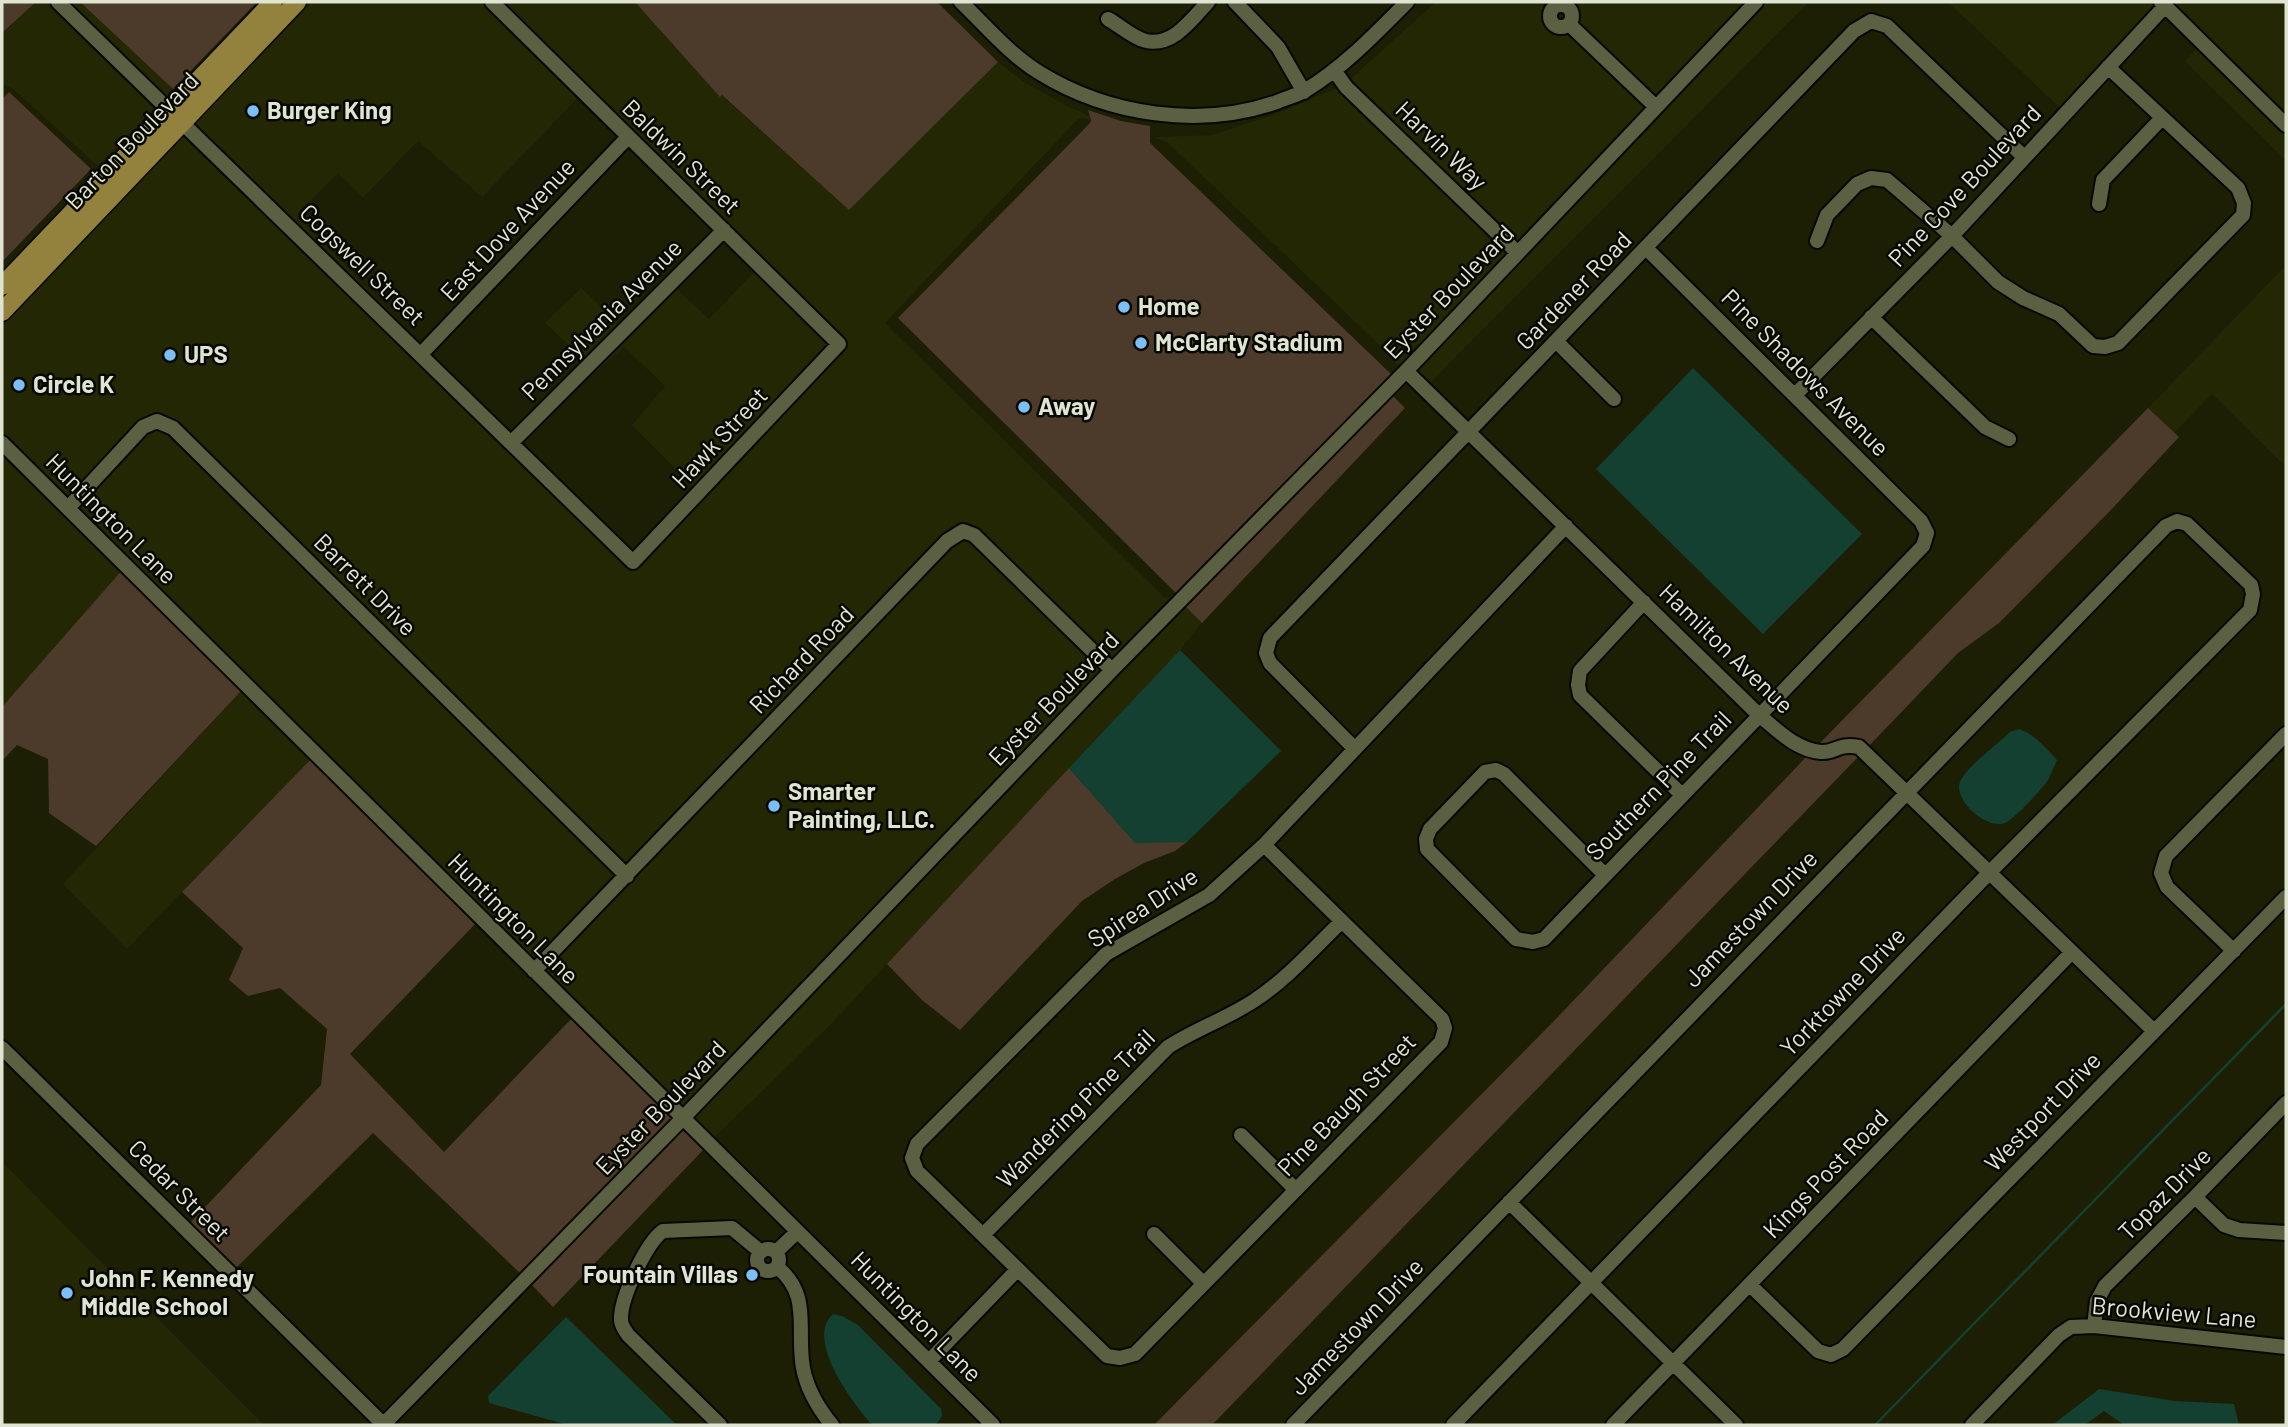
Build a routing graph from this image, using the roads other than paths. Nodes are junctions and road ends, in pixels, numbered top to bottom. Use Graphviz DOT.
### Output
graph roads {
  1 [pos="58,2"];
  2 [pos="275,2"];
  3 [pos="297,2"];
  4 [pos="492,2"];
  5 [pos="961,2"];
  6 [pos="1208,2"];
  7 [pos="1235,2"];
  8 [pos="1406,2"];
  9 [pos="1756,2"];
  10 [pos="2163,4"];
  11 [pos="1550,5"];
  12 [pos="1108,19"];
  13 [pos="257,43"];
  14 [pos="2108,67"];
  15 [pos="1334,71"];
  16 [pos="1304,92"];
  17 [pos="1656,107"];
  18 [pos="168,110"];
  19 [pos="2162,118"];
  20 [pos="183,124"];
  21 [pos="2286,125"];
  22 [pos="628,136"];
  23 [pos="2024,158"];
  24 [pos="2099,204"];
  25 [pos="724,230"];
  26 [pos="1952,236"];
  27 [pos="1817,241"];
  28 [pos="42,244"];
  29 [pos="1647,249"];
  30 [pos="1518,253"];
  31 [pos="55,257"];
  32 [pos="2,286"];
  33 [pos="2,312"];
  34 [pos="1871,317"];
  35 [pos="1556,342"];
  36 [pos="839,344"];
  37 [pos="421,354"];
  38 [pos="1406,371"];
  39 [pos="1795,395"];
  40 [pos="1614,399"];
  41 [pos="1469,432"];
  42 [pos="2009,439"];
  43 [pos="513,442"];
  44 [pos="2,443"];
  45 [pos="68,508"];
  46 [pos="1566,526"];
  47 [pos="1927,533"];
  48 [pos="633,562"];
  49 [pos="2251,585"];
  50 [pos="1644,602"];
  51 [pos="1112,670"];
  52 [pos="1759,715"];
  53 [pos="2286,734"];
  54 [pos="1355,748"];
  55 [pos="1906,792"];
  56 [pos="1682,795"];
  57 [pos="1264,845"];
  58 [pos="1990,872"];
  59 [pos="627,876"];
  60 [pos="1605,876"];
  61 [pos="2286,897"];
  62 [pos="1341,922"];
  63 [pos="2234,951"];
  64 [pos="2071,953"];
  65 [pos="534,971"];
  66 [pos="2154,1031"];
  67 [pos="2,1048"];
  68 [pos="2286,1103"];
  69 [pos="682,1119"];
  70 [pos="1241,1135"];
  71 [pos="1296,1190"];
  72 [pos="2195,1197"];
  73 [pos="1509,1202"];
  74 [pos="797,1232"];
  75 [pos="2286,1233"];
  76 [pos="1154,1234"];
  77 [pos="983,1235"];
  78 [pos="771,1257"];
  79 [pos="1018,1269"];
  80 [pos="1203,1283"];
  81 [pos="1593,1283"];
  82 [pos="1750,1285"];
  83 [pos="2094,1326"];
  84 [pos="2286,1347"];
  85 [pos="1120,1358"];
  86 [pos="929,1361"];
  87 [pos="1673,1362"];
  88 [pos="384,1425"];
  89 [pos="720,1425"];
  90 [pos="832,1425"];
  91 [pos="993,1425"];
  92 [pos="1293,1425"];
  93 [pos="1453,1425"];
  94 [pos="1613,1425"];
  95 [pos="1736,1425"];
  96 [pos="1972,1425"];
  1 -- 18 [label="street, Cogswell Street"];
  2 -- 13 [label="main road"];
  2 -- 18 [label="main road, Barton Boulevard"];
  3 -- 13 [label="main road, Barton Boulevard"];
  4 -- 22 [label="street, Baldwin Street"];
  5 -- 16 [label="street"];
  6 -- 12 [label="street"];
  7 -- 16 [label="street"];
  8 -- 15 [label="street"];
  9 -- 17 [label="street, Eyster Boulevard"];
  10 -- 14 [label="street, Pine Cove Boulevard"];
  10 -- 21 [label="street"];
  11 -- 17 [label="street"];
  13 -- 20 [label="main road, Barton Boulevard"];
  14 -- 19 [label="street"];
  14 -- 23 [label="street, Pine Cove Boulevard"];
  15 -- 16 [label="street"];
  15 -- 30 [label="street, Harvin Way"];
  17 -- 30 [label="street, Eyster Boulevard"];
  18 -- 20 [label="street, Cogswell Street"];
  18 -- 28 [label="main road, Barton Boulevard"];
  19 -- 24 [label="street"];
  19 -- 26 [label="street"];
  20 -- 31 [label="main road, Barton Boulevard"];
  20 -- 37 [label="street, Cogswell Street"];
  22 -- 25 [label="street, Baldwin Street"];
  22 -- 37 [label="street, East Dove Avenue"];
  23 -- 26 [label="street, Pine Cove Boulevard"];
  23 -- 29 [label="street, Gardener Road"];
  25 -- 36 [label="street, Baldwin Street"];
  25 -- 43 [label="street, Pennsylvania Avenue"];
  26 -- 27 [label="street"];
  26 -- 34 [label="street, Pine Cove Boulevard"];
  28 -- 31 [label="main road"];
  28 -- 32 [label="main road, Barton Boulevard"];
  29 -- 35 [label="street, Gardener Road"];
  29 -- 39 [label="street, Pine Shadows Avenue"];
  30 -- 38 [label="street, Eyster Boulevard"];
  31 -- 33 [label="main road, Barton Boulevard"];
  34 -- 39 [label="street, Pine Cove Boulevard"];
  34 -- 42 [label="street"];
  35 -- 40 [label="street"];
  35 -- 41 [label="street, Gardener Road"];
  36 -- 48 [label="street, Hawk Street"];
  37 -- 43 [label="street, Cogswell Street"];
  38 -- 41 [label="street, Hamilton Avenue"];
  38 -- 51 [label="street, Eyster Boulevard"];
  39 -- 47 [label="street, Pine Shadows Avenue"];
  41 -- 46 [label="street, Hamilton Avenue"];
  41 -- 54 [label="street, Gardener Road"];
  43 -- 48 [label="street, Cogswell Street"];
  44 -- 45 [label="street, Huntington Lane"];
  45 -- 59 [label="street, Barrett Drive"];
  45 -- 65 [label="street, Huntington Lane"];
  46 -- 50 [label="street, Hamilton Avenue"];
  46 -- 54 [label="street, Spirea Drive"];
  47 -- 52 [label="street, Southern Pine Trail"];
  49 -- 55 [label="street, Jamestown Drive"];
  49 -- 58 [label="street, Yorktowne Drive"];
  50 -- 52 [label="street, Hamilton Avenue"];
  50 -- 56 [label="street"];
  51 -- 59 [label="street, Richard Road"];
  51 -- 69 [label="street, Eyster Boulevard"];
  52 -- 55 [label="street, Hamilton Avenue"];
  52 -- 56 [label="street, Southern Pine Trail"];
  53 -- 63 [label="street"];
  54 -- 57 [label="street, Spirea Drive"];
  55 -- 58 [label="street, Hamilton Avenue"];
  55 -- 73 [label="street, Jamestown Drive"];
  56 -- 60 [label="street, Southern Pine Trail"];
  57 -- 62 [label="street, Pine Baugh Street"];
  57 -- 77 [label="street, Spirea Drive"];
  58 -- 64 [label="street, Hamilton Avenue"];
  58 -- 81 [label="street, Yorktowne Drive"];
  59 -- 65 [label="street, Richard Road"];
  60 -- 60 [label="street, Southern Pine Trail"];
  61 -- 63 [label="street, Westport Drive"];
  62 -- 71 [label="street, Pine Baugh Street"];
  62 -- 77 [label="street, Wandering Pine Trail"];
  63 -- 66 [label="street, Westport Drive"];
  64 -- 66 [label="street, Hamilton Avenue"];
  64 -- 82 [label="street, Kings Post Road"];
  65 -- 69 [label="street, Huntington Lane"];
  66 -- 82 [label="street, Westport Drive"];
  67 -- 88 [label="street, Cedar Street"];
  68 -- 72 [label="street, Topaz Drive"];
  69 -- 74 [label="street, Huntington Lane"];
  69 -- 88 [label="street, Eyster Boulevard"];
  70 -- 71 [label="street"];
  71 -- 80 [label="street, Pine Baugh Street"];
  72 -- 75 [label="street"];
  72 -- 83 [label="street, Topaz Drive"];
  73 -- 81 [label="street"];
  73 -- 92 [label="street, Jamestown Drive"];
  74 -- 78 [label="street"];
  74 -- 86 [label="street, Huntington Lane"];
  76 -- 80 [label="street"];
  77 -- 79 [label="street, Spirea Drive"];
  78 -- 89 [label="street"];
  78 -- 90 [label="street"];
  79 -- 85 [label="street, Spirea Drive"];
  79 -- 86 [label="street"];
  80 -- 85 [label="street, Pine Baugh Street"];
  81 -- 87 [label="street"];
  81 -- 93 [label="street, Yorktowne Drive"];
  82 -- 87 [label="street, Kings Post Road"];
  83 -- 84 [label="street, Brookview Lane"];
  83 -- 96 [label="street, Brookview Lane"];
  86 -- 91 [label="street, Huntington Lane"];
  87 -- 94 [label="street, Kings Post Road"];
  87 -- 95 [label="street"];
}
